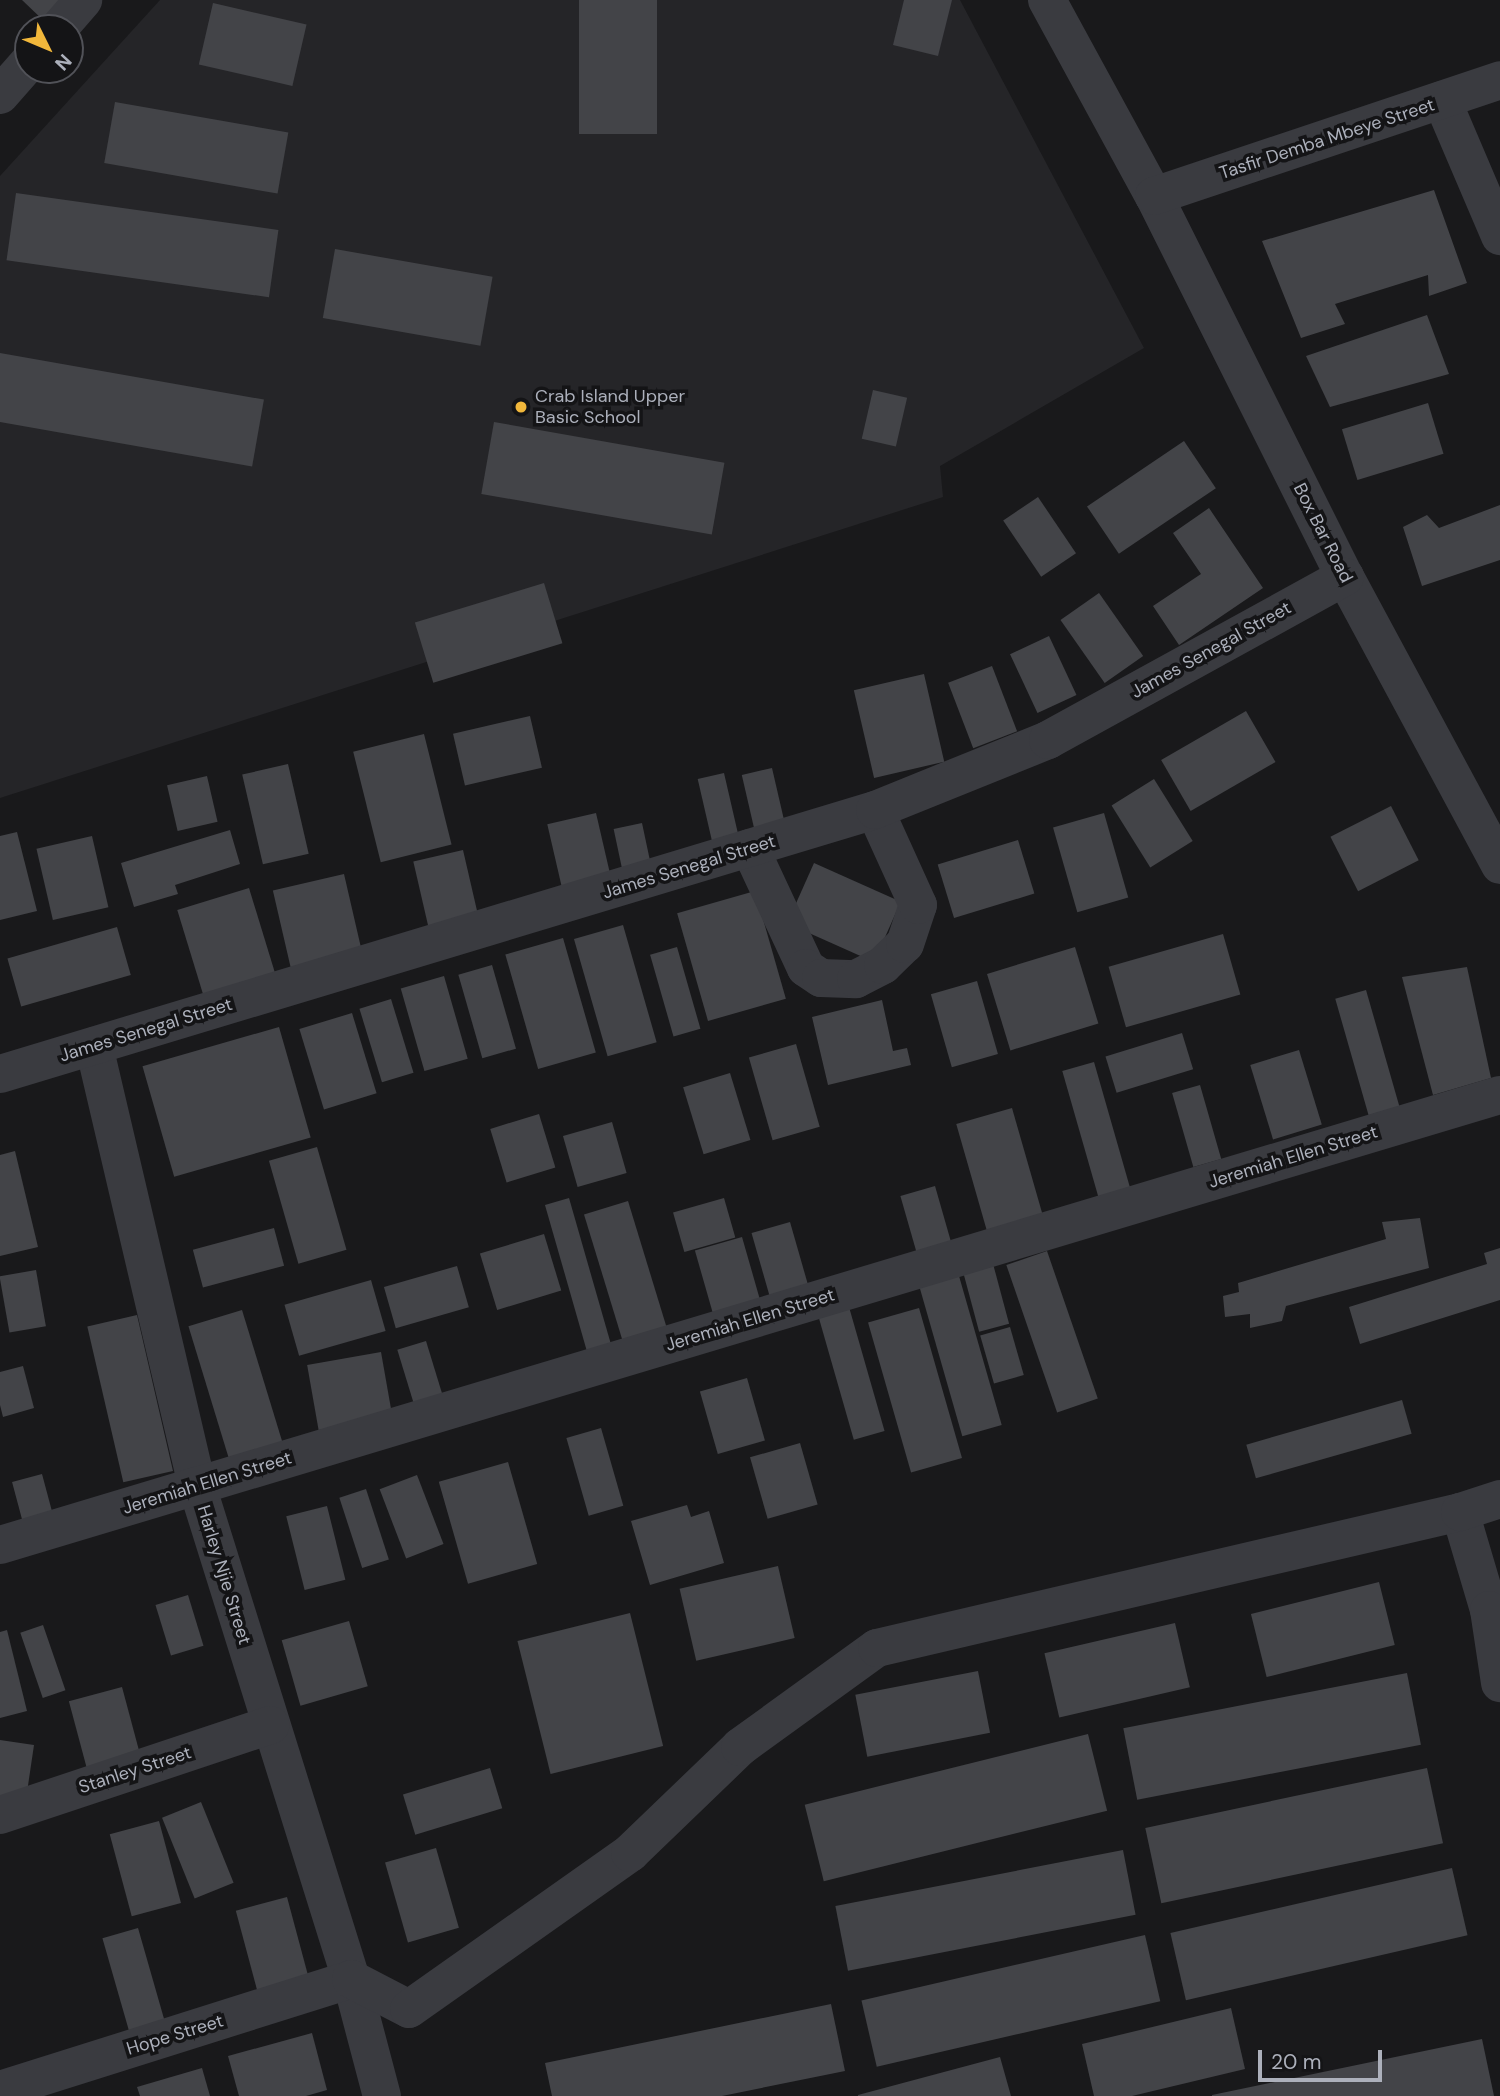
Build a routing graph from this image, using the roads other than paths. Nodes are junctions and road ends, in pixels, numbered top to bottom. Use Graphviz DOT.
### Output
graph roads {
  1 [pos="83,0"];
  2 [pos="1047,0"];
  3 [pos="71,14"];
  4 [pos="14,80"];
  5 [pos="1500,80"];
  6 [pos="0,95"];
  7 [pos="1442,100"];
  8 [pos="1154,196"];
  9 [pos="1500,236"];
  10 [pos="1345,576"];
  11 [pos="875,810"];
  12 [pos="750,848"];
  13 [pos="1500,865"];
  14 [pos="94,1046"];
  15 [pos="0,1074"];
  16 [pos="1500,1095"];
  17 [pos="197,1486"];
  18 [pos="1500,1499"];
  19 [pos="1460,1513"];
  20 [pos="0,1545"];
  21 [pos="1500,1684"];
  22 [pos="270,1725"];
  23 [pos="0,1815"];
  24 [pos="351,1979"];
  25 [pos="0,2090"];
  26 [pos="382,2096"];
  1 -- 3 [label="street"];
  2 -- 8 [label="street, Box Bar Road"];
  4 -- 6 [label="street"];
  5 -- 7 [label="street, Tasfir Demba Mbeye Street"];
  7 -- 8 [label="street, Tasfir Demba Mbeye Street"];
  7 -- 9 [label="street"];
  8 -- 10 [label="street, Box Bar Road"];
  10 -- 11 [label="street, James Senegal Street"];
  10 -- 13 [label="street, Box Bar Road"];
  11 -- 12 [label="street, James Senegal Street"];
  11 -- 12 [label="street"];
  12 -- 14 [label="street, James Senegal Street"];
  14 -- 15 [label="street, James Senegal Street"];
  14 -- 17 [label="street, Harley Njie Street"];
  16 -- 17 [label="street, Jeremiah Ellen Street"];
  17 -- 20 [label="street, Jeremiah Ellen Street"];
  17 -- 22 [label="street, Harley Njie Street"];
  18 -- 19 [label="street"];
  19 -- 21 [label="street"];
  19 -- 24 [label="street"];
  22 -- 23 [label="street, Stanley Street"];
  22 -- 24 [label="street, Harley Njie Street"];
  24 -- 25 [label="street, Hope Street"];
  24 -- 26 [label="street, Harley Njie Street"];
}
